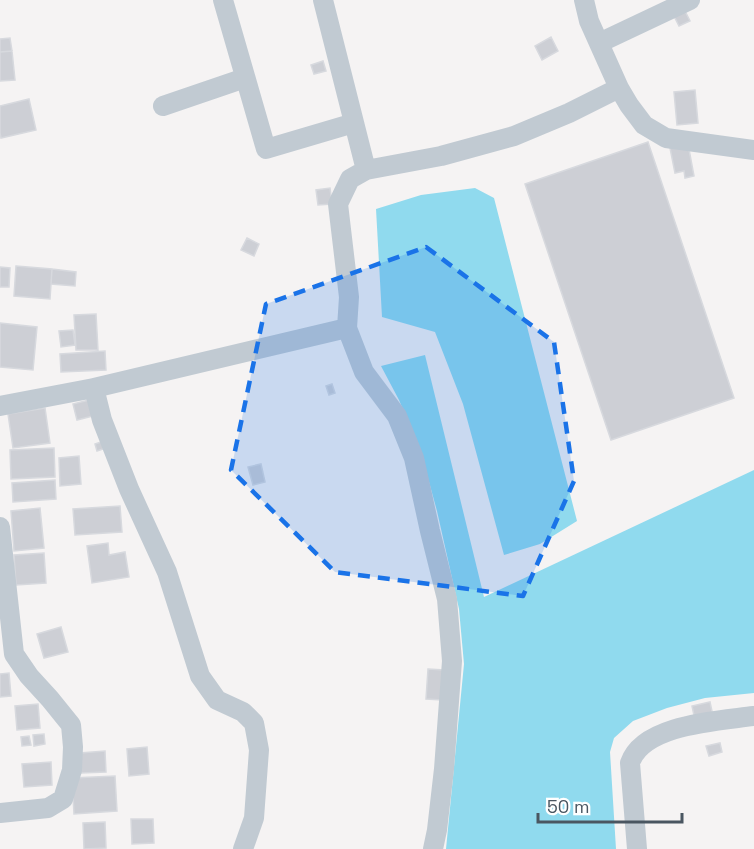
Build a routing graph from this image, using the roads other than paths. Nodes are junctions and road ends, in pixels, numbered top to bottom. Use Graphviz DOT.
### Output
graph roads {
  1 [pos="223,0"];
  2 [pos="323,0"];
  3 [pos="584,0"];
  4 [pos="690,0"];
  5 [pos="599,43"];
  6 [pos="245,78"];
  7 [pos="619,88"];
  8 [pos="164,106"];
  9 [pos="354,123"];
  10 [pos="754,150"];
  11 [pos="366,170"];
  12 [pos="347,328"];
  13 [pos="94,387"];
  14 [pos="0,405"];
  15 [pos="0,527"];
  16 [pos="754,716"];
  17 [pos="0,813"];
  18 [pos="243,849"];
  19 [pos="433,849"];
  20 [pos="637,849"];
  1 -- 6 [label="street"];
  2 -- 9 [label="street"];
  3 -- 5 [label="street"];
  4 -- 5 [label="street"];
  5 -- 7 [label="street"];
  6 -- 8 [label="street"];
  6 -- 9 [label="street"];
  7 -- 10 [label="street"];
  7 -- 11 [label="street"];
  9 -- 11 [label="street"];
  11 -- 12 [label="street"];
  12 -- 13 [label="street"];
  12 -- 19 [label="street"];
  13 -- 14 [label="street"];
  13 -- 18 [label="street"];
  15 -- 17 [label="street"];
  16 -- 20 [label="street"];
}
